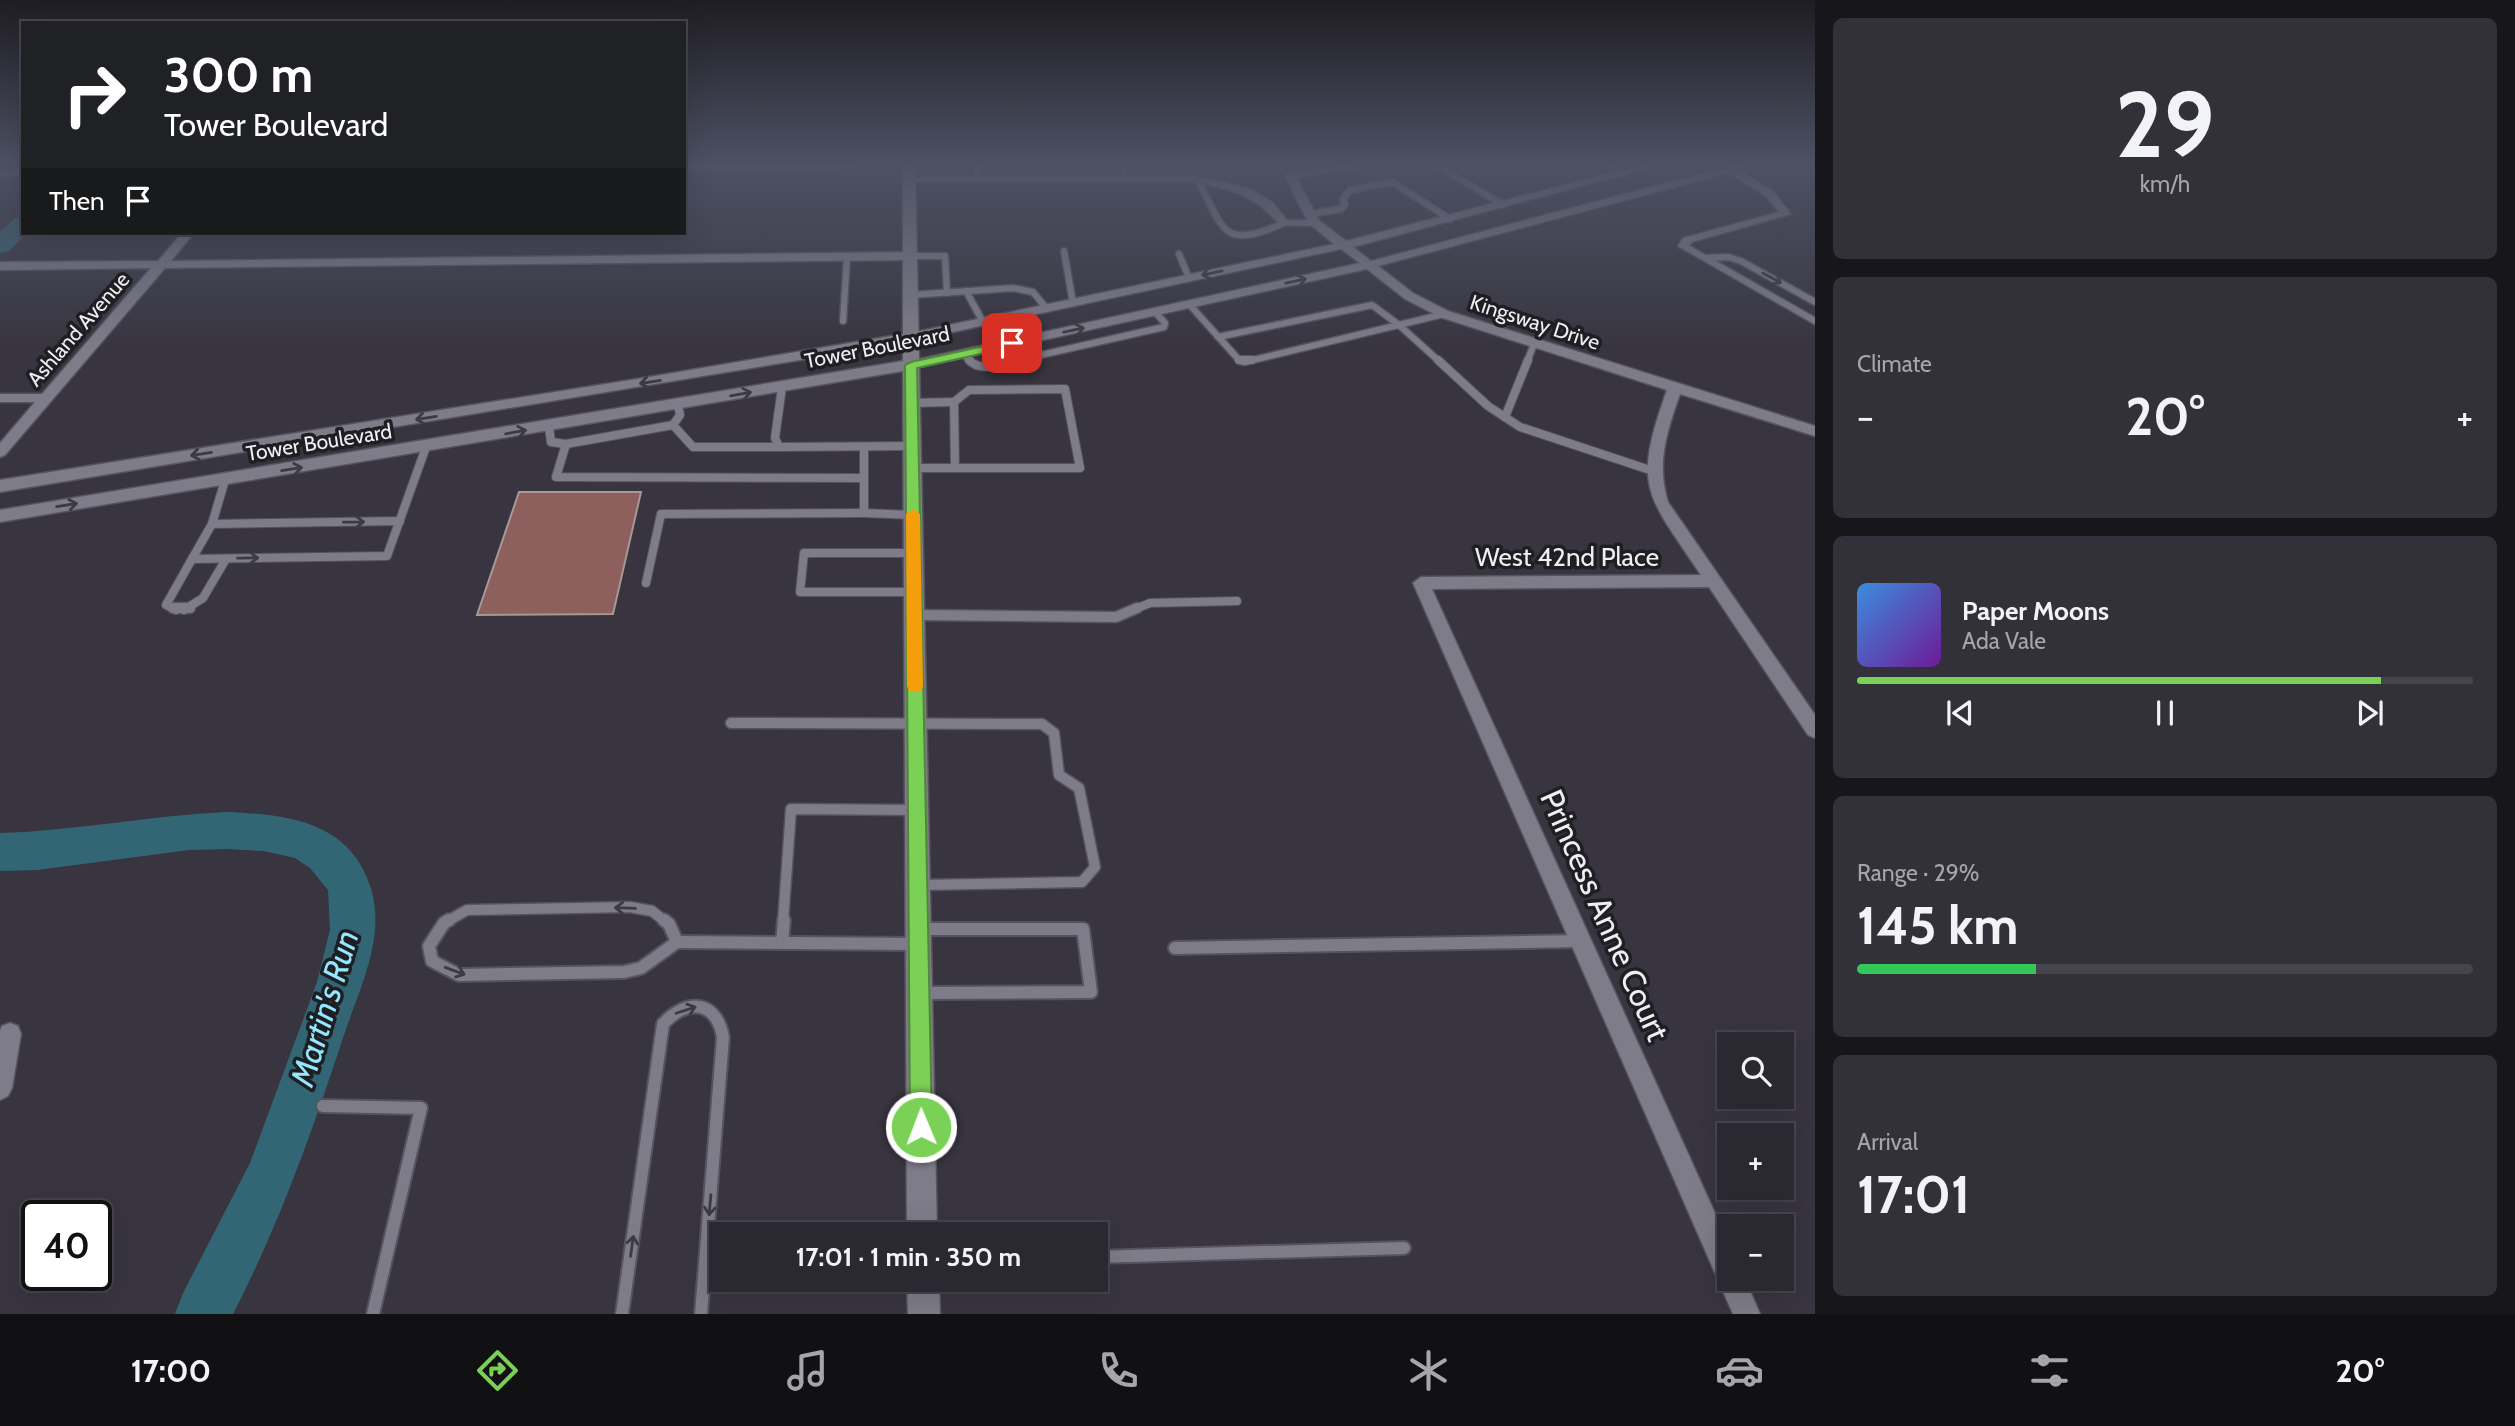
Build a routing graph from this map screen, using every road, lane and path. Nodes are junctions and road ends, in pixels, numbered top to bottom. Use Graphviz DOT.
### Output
graph roads {
  1 [pos="910,225"];
  2 [pos="1221,225"];
  3 [pos="1279,225"];
  4 [pos="1320,225"];
  5 [pos="1424,225"];
  6 [pos="1520,225"];
  7 [pos="1742,225"];
  8 [pos="186,235"];
  9 [pos="1345,245"];
  10 [pos="1684,246"];
  11 [pos="1064,251"];
  12 [pos="1179,254"];
  13 [pos="910,256"];
  14 [pos="847,257"];
  15 [pos="1704,258"];
  16 [pos="161,263"];
  17 [pos="0,265"];
  18 [pos="1369,265"];
  19 [pos="1189,278"];
  20 [pos="966,291"];
  21 [pos="947,293"];
  22 [pos="910,295"];
  23 [pos="1815,302"];
  24 [pos="1073,303"];
  25 [pos="1188,304"];
  26 [pos="1047,309"];
  27 [pos="1155,312"];
  28 [pos="1444,314"];
  29 [pos="843,321"];
  30 [pos="1815,321"];
  31 [pos="983,322"];
  32 [pos="1399,325"];
  33 [pos="911,337"];
  34 [pos="1218,337"];
  35 [pos="1534,344"];
  36 [pos="964,354"];
  37 [pos="911,365"];
  38 [pos="782,387"];
  39 [pos="1675,388"];
  40 [pos="0,398"];
  41 [pos="46,398"];
  42 [pos="954,402"];
  43 [pos="911,403"];
  44 [pos="678,405"];
  45 [pos="1504,417"];
  46 [pos="673,425"];
  47 [pos="549,426"];
  48 [pos="1815,431"];
  49 [pos="566,444"];
  50 [pos="426,447"];
  51 [pos="779,447"];
  52 [pos="864,447"];
  53 [pos="0,452"];
  54 [pos="912,457"];
  55 [pos="955,468"];
  56 [pos="1653,471"];
  57 [pos="863,478"];
  58 [pos="225,481"];
  59 [pos="0,485"];
  60 [pos="864,513"];
  61 [pos="913,515"];
  62 [pos="0,516"];
  63 [pos="400,521"];
  64 [pos="212,524"];
  65 [pos="913,553"];
  66 [pos="192,559"];
  67 [pos="226,559"];
  68 [pos="1713,581"];
  69 [pos="646,583"];
  70 [pos="1421,583"];
  71 [pos="1237,601"];
  72 [pos="914,604"];
  73 [pos="732,723"];
  74 [pos="916,723"];
  75 [pos="1815,730"];
  76 [pos="917,810"];
  77 [pos="918,885"];
  78 [pos="919,936"];
  79 [pos="677,942"];
  80 [pos="1581,942"];
  81 [pos="782,943"];
  82 [pos="1175,948"];
  83 [pos="920,993"];
  84 [pos="10,1034"];
  85 [pos="0,1088"];
  86 [pos="323,1106"];
  87 [pos="922,1222"];
  88 [pos="1404,1248"];
  89 [pos="1717,1248"];
  90 [pos="1108,1257"];
  91 [pos="1736,1291"];
  92 [pos="923,1292"];
  93 [pos="373,1314"];
  94 [pos="622,1314"];
  95 [pos="701,1314"];
  96 [pos="924,1314"];
  97 [pos="1747,1314"];
  1 -- 13 [label="street"];
  2 -- 3 [label="lane"];
  4 -- 9 [label="street, Kingsway Drive"];
  5 -- 9 [label="street, Tower Boulevard"];
  6 -- 18 [label="street, Tower Boulevard"];
  7 -- 10 [label="street"];
  8 -- 16 [label="street, Ashland Avenue"];
  9 -- 18 [label="street, Kingsway Drive"];
  9 -- 19 [label="street, Tower Boulevard, one-way"];
  10 -- 15 [label="lane"];
  11 -- 24 [label="lane"];
  12 -- 19 [label="lane"];
  13 -- 14 [label="street"];
  13 -- 21 [label="lane"];
  13 -- 22 [label="street"];
  14 -- 16 [label="street"];
  14 -- 29 [label="lane"];
  15 -- 23 [label="lane, one-way"];
  15 -- 30 [label="lane"];
  16 -- 17 [label="street"];
  16 -- 41 [label="street, Ashland Avenue"];
  25 -- 18 [label="street, Tower Boulevard, one-way"];
  18 -- 28 [label="street, Kingsway Drive"];
  19 -- 24 [label="street, Tower Boulevard"];
  20 -- 21 [label="lane"];
  20 -- 26 [label="lane"];
  20 -- 31 [label="lane"];
  21 -- 22 [label="lane"];
  22 -- 33 [label="street"];
  24 -- 26 [label="street, Tower Boulevard"];
  25 -- 27 [label="street, Tower Boulevard"];
  25 -- 34 [label="lane"];
  26 -- 31 [label="street, Tower Boulevard"];
  36 -- 27 [label="street, Tower Boulevard, one-way"];
  27 -- 36 [label="lane"];
  28 -- 32 [label="lane"];
  28 -- 35 [label="street, Kingsway Drive"];
  31 -- 33 [label="street, Tower Boulevard"];
  32 -- 34 [label="lane"];
  32 -- 34 [label="lane"];
  32 -- 45 [label="lane"];
  33 -- 37 [label="street"];
  33 -- 59 [label="street, Tower Boulevard, one-way"];
  35 -- 39 [label="street, Kingsway Drive"];
  35 -- 45 [label="lane"];
  36 -- 37 [label="street, Tower Boulevard"];
  37 -- 38 [label="street, Tower Boulevard"];
  37 -- 43 [label="street"];
  44 -- 38 [label="street, Tower Boulevard, one-way"];
  38 -- 51 [label="lane"];
  39 -- 48 [label="street, Kingsway Drive"];
  39 -- 56 [label="street"];
  40 -- 41 [label="street"];
  41 -- 53 [label="street, Ashland Avenue"];
  42 -- 43 [label="lane"];
  42 -- 55 [label="lane"];
  42 -- 55 [label="lane"];
  43 -- 54 [label="street"];
  44 -- 46 [label="lane"];
  44 -- 47 [label="street, Tower Boulevard"];
  45 -- 56 [label="lane"];
  46 -- 49 [label="lane"];
  46 -- 51 [label="lane"];
  47 -- 49 [label="lane"];
  50 -- 47 [label="street, Tower Boulevard, one-way"];
  49 -- 57 [label="lane"];
  58 -- 50 [label="street, Tower Boulevard, one-way"];
  50 -- 63 [label="lane"];
  51 -- 52 [label="lane"];
  52 -- 54 [label="lane"];
  52 -- 57 [label="lane"];
  54 -- 55 [label="lane"];
  54 -- 61 [label="street"];
  56 -- 68 [label="street"];
  57 -- 60 [label="lane"];
  62 -- 58 [label="street, Tower Boulevard, one-way"];
  58 -- 64 [label="lane"];
  60 -- 61 [label="lane"];
  60 -- 69 [label="lane"];
  61 -- 65 [label="street"];
  64 -- 63 [label="lane, one-way"];
  67 -- 63 [label="lane, one-way"];
  64 -- 66 [label="lane"];
  65 -- 72 [label="street"];
  65 -- 72 [label="lane"];
  66 -- 67 [label="lane"];
  66 -- 67 [label="lane"];
  68 -- 70 [label="street, West 42nd Place"];
  68 -- 75 [label="street"];
  70 -- 80 [label="street, Princess Anne Court"];
  71 -- 72 [label="lane"];
  72 -- 74 [label="street"];
  73 -- 74 [label="lane"];
  74 -- 76 [label="street"];
  74 -- 77 [label="lane"];
  76 -- 77 [label="street"];
  76 -- 81 [label="lane"];
  77 -- 78 [label="street"];
  78 -- 81 [label="lane"];
  78 -- 83 [label="street"];
  78 -- 83 [label="lane"];
  79 -- 79 [label="lane, one-way"];
  79 -- 81 [label="lane"];
  80 -- 82 [label="lane"];
  80 -- 89 [label="street, Princess Anne Court"];
  83 -- 87 [label="street"];
  84 -- 85 [label="street"];
  86 -- 93 [label="lane"];
  88 -- 90 [label="lane"];
  91 -- 97 [label="street, Princess Anne Court"];
  92 -- 96 [label="street"];
  94 -- 95 [label="lane, one-way"];
}
